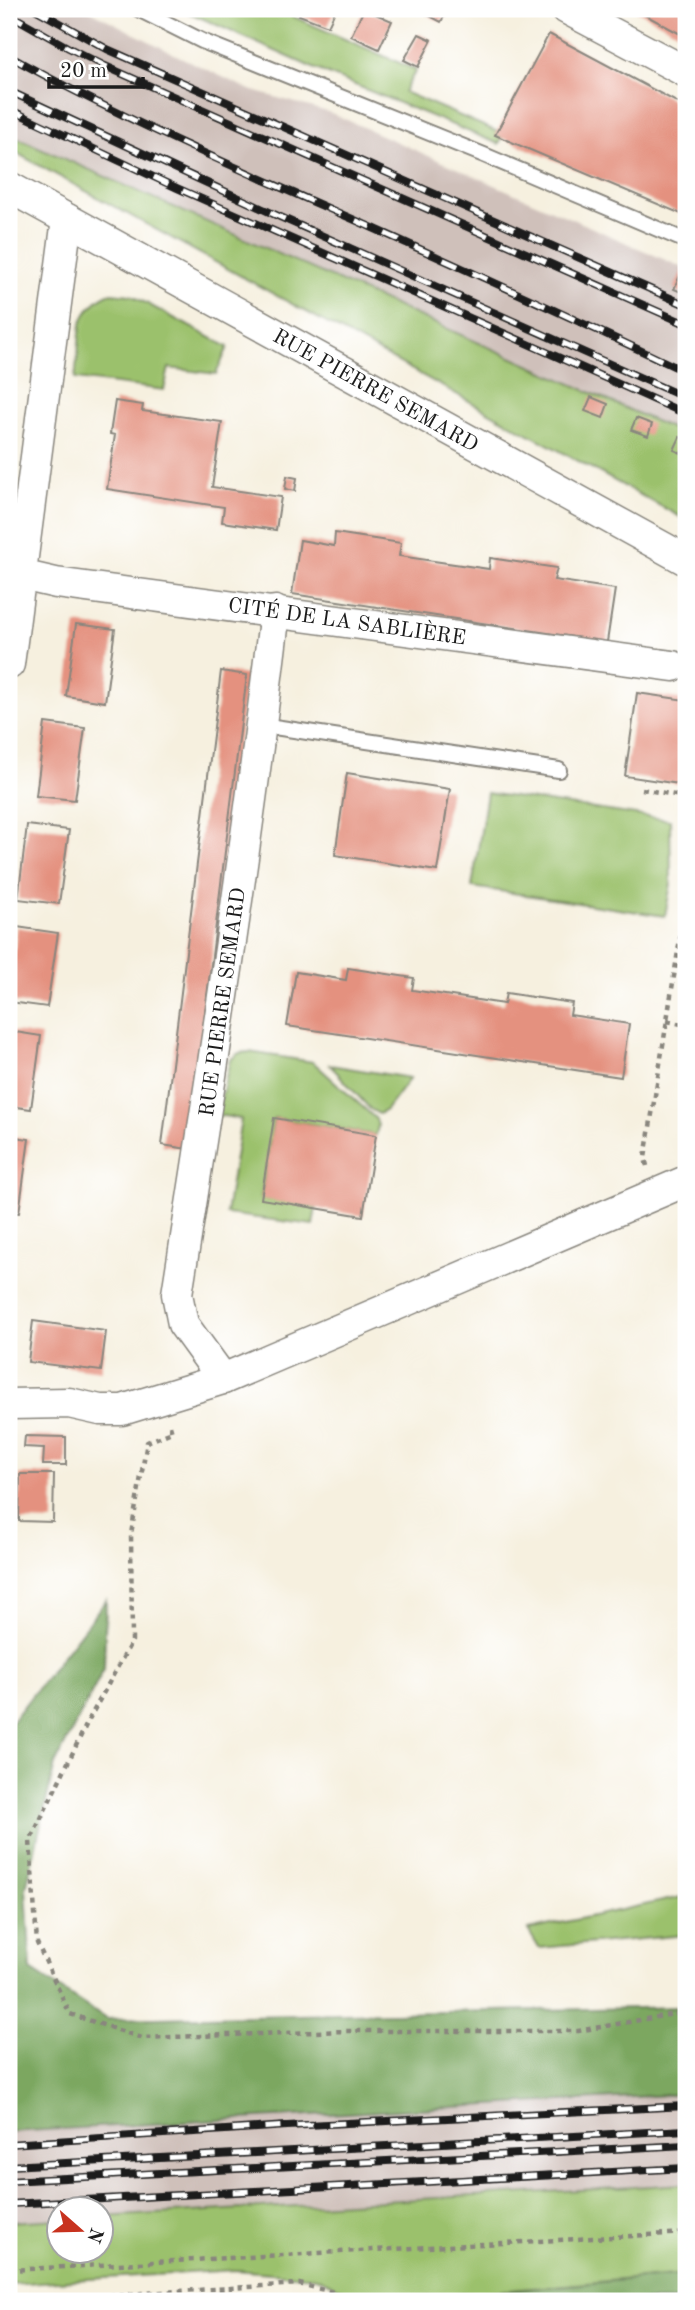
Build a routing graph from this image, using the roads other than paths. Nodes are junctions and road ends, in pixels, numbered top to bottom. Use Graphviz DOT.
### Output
graph roads {
  1 [pos="138,9"];
  2 [pos="567,9"];
  3 [pos="686,72"];
  4 [pos="9,187"];
  5 [pos="67,219"];
  6 [pos="686,241"];
  7 [pos="686,560"];
  8 [pos="18,570"];
  9 [pos="275,611"];
  10 [pos="9,664"];
  11 [pos="673,666"];
  12 [pos="261,725"];
  13 [pos="559,770"];
  14 [pos="686,1181"];
  15 [pos="223,1379"];
  16 [pos="9,1404"];
  1 -- 6 [label="lane"];
  2 -- 3 [label="street"];
  4 -- 5 [label="street, RUE PIERRE SEMARD"];
  5 -- 7 [label="street, RUE PIERRE SEMARD"];
  5 -- 8 [label="street"];
  8 -- 9 [label="street, CITÉ DE LA SABLIÈRE"];
  8 -- 10 [label="street"];
  9 -- 11 [label="street, CITÉ DE LA SABLIÈRE"];
  9 -- 12 [label="street, RUE PIERRE SEMARD"];
  12 -- 13 [label="lane"];
  12 -- 15 [label="street, RUE PIERRE SEMARD"];
  14 -- 15 [label="street"];
  15 -- 16 [label="street"];
}
